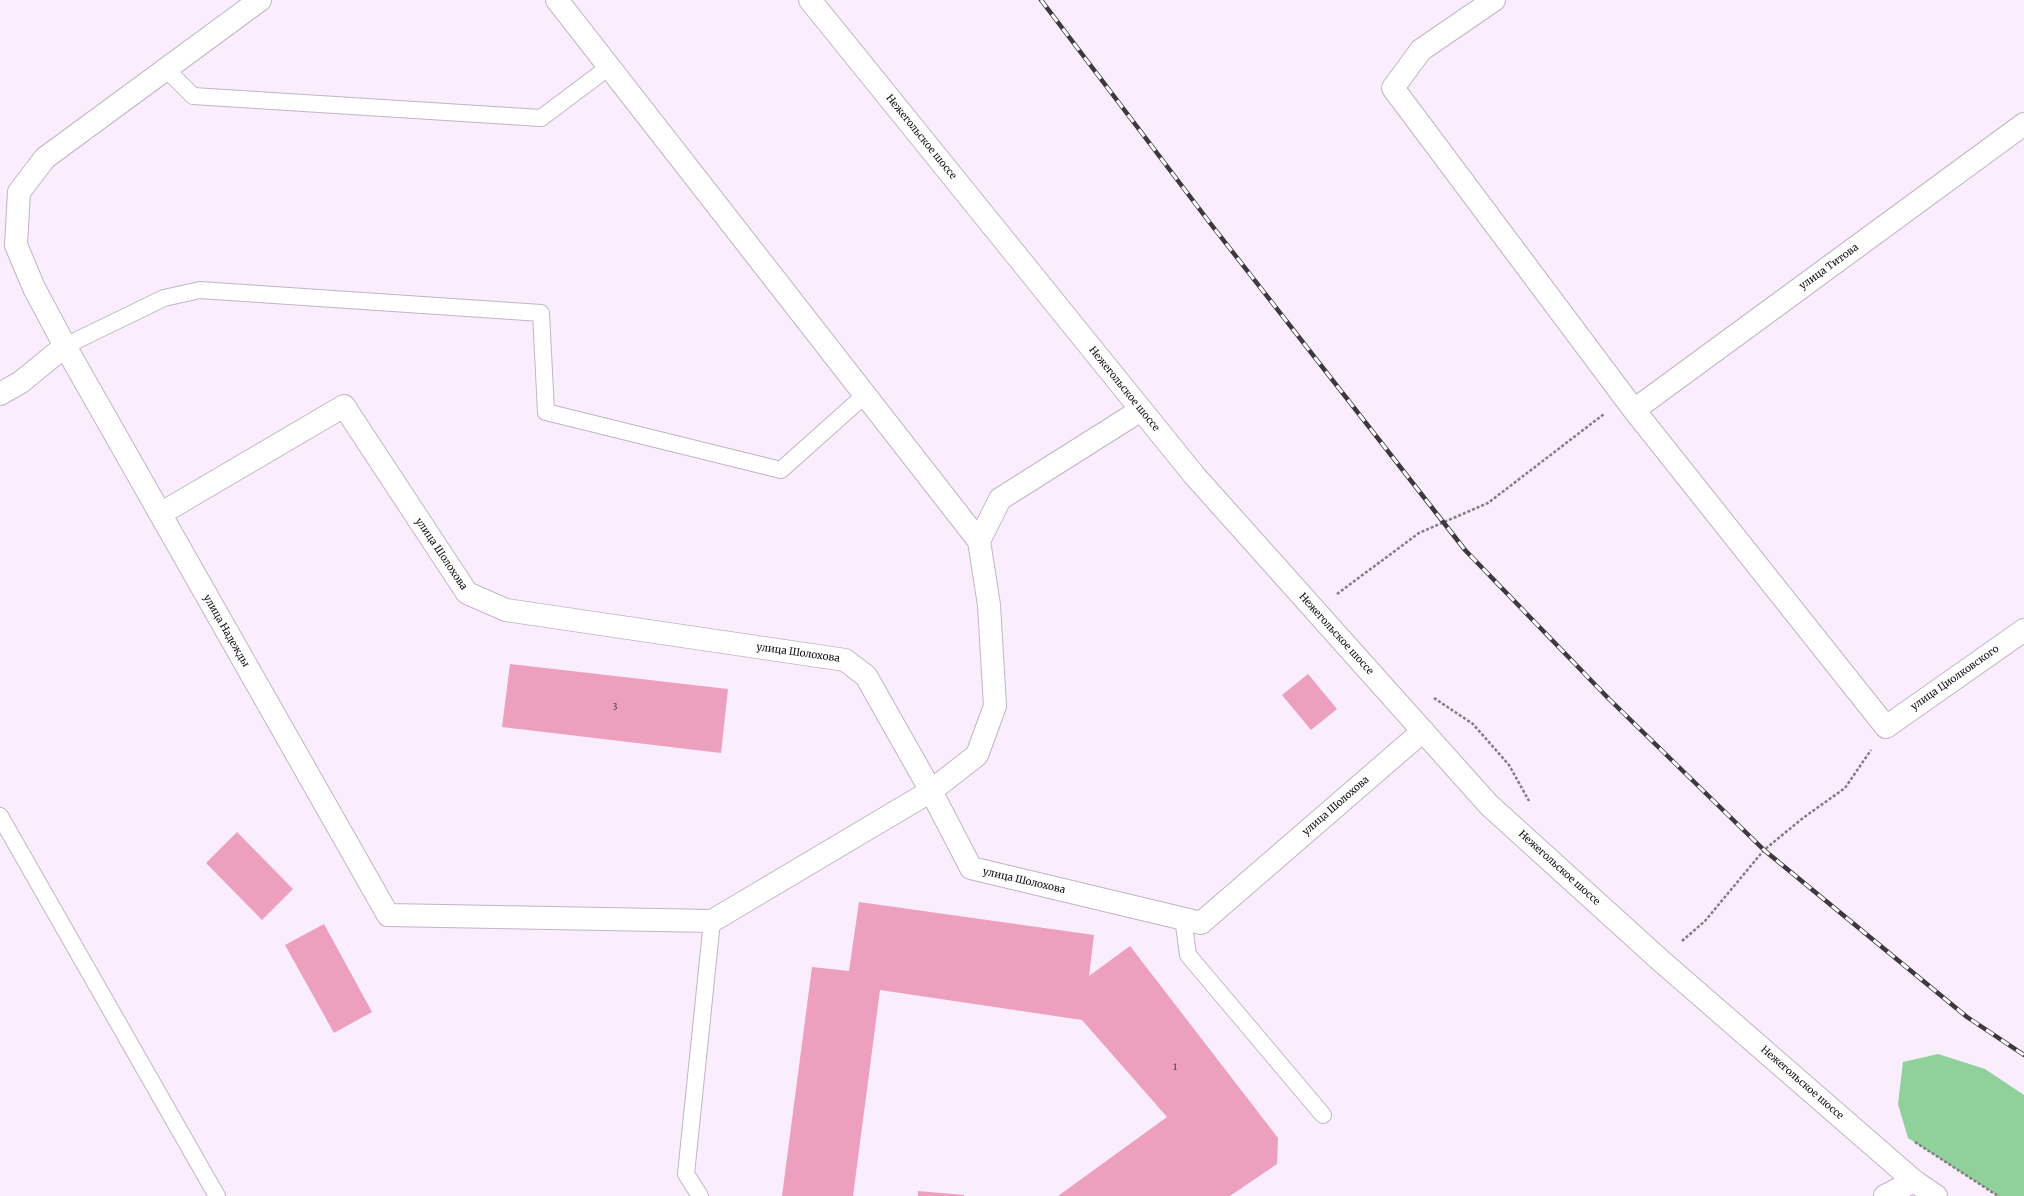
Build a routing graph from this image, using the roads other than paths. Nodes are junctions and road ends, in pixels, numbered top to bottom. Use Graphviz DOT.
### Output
graph roads {
  1 [pos="260,0"];
  2 [pos="556,0"];
  3 [pos="810,0"];
  4 [pos="1494,0"];
  5 [pos="609,67"];
  6 [pos="166,69"];
  7 [pos="2024,124"];
  8 [pos="65,346"];
  9 [pos="0,394"];
  10 [pos="865,395"];
  11 [pos="1629,404"];
  12 [pos="1141,410"];
  13 [pos="160,514"];
  14 [pos="979,541"];
  15 [pos="2024,630"];
  16 [pos="1423,731"];
  17 [pos="931,791"];
  18 [pos="0,816"];
  19 [pos="1183,918"];
  20 [pos="712,921"];
  21 [pos="1323,1115"];
  22 [pos="1914,1180"];
  23 [pos="217,1196"];
  24 [pos="700,1196"];
  25 [pos="1885,1196"];
  26 [pos="1936,1196"];
  1 -- 6 [label="street, улица Надежды"];
  2 -- 5 [label="street"];
  3 -- 12 [label="street, Нежегольское шоссе"];
  4 -- 11 [label="street"];
  5 -- 6 [label="lane"];
  5 -- 10 [label="street"];
  6 -- 8 [label="street, улица Надежды"];
  7 -- 11 [label="street, улица Титова"];
  8 -- 9 [label="street"];
  8 -- 10 [label="lane"];
  8 -- 13 [label="street, улица Надежды"];
  10 -- 14 [label="street"];
  11 -- 15 [label="street, улица Циолковского"];
  12 -- 14 [label="street"];
  12 -- 16 [label="street, Нежегольское шоссе"];
  13 -- 17 [label="street, улица Шолохова"];
  13 -- 20 [label="street, улица Надежды"];
  14 -- 17 [label="street"];
  16 -- 19 [label="street, улица Шолохова"];
  16 -- 22 [label="street, Нежегольское шоссе"];
  17 -- 19 [label="street, улица Шолохова"];
  17 -- 20 [label="street"];
  18 -- 23 [label="lane"];
  19 -- 21 [label="lane"];
  20 -- 24 [label="lane"];
  22 -- 25 [label="street"];
  22 -- 26 [label="street, Нежегольское шоссе"];
}
